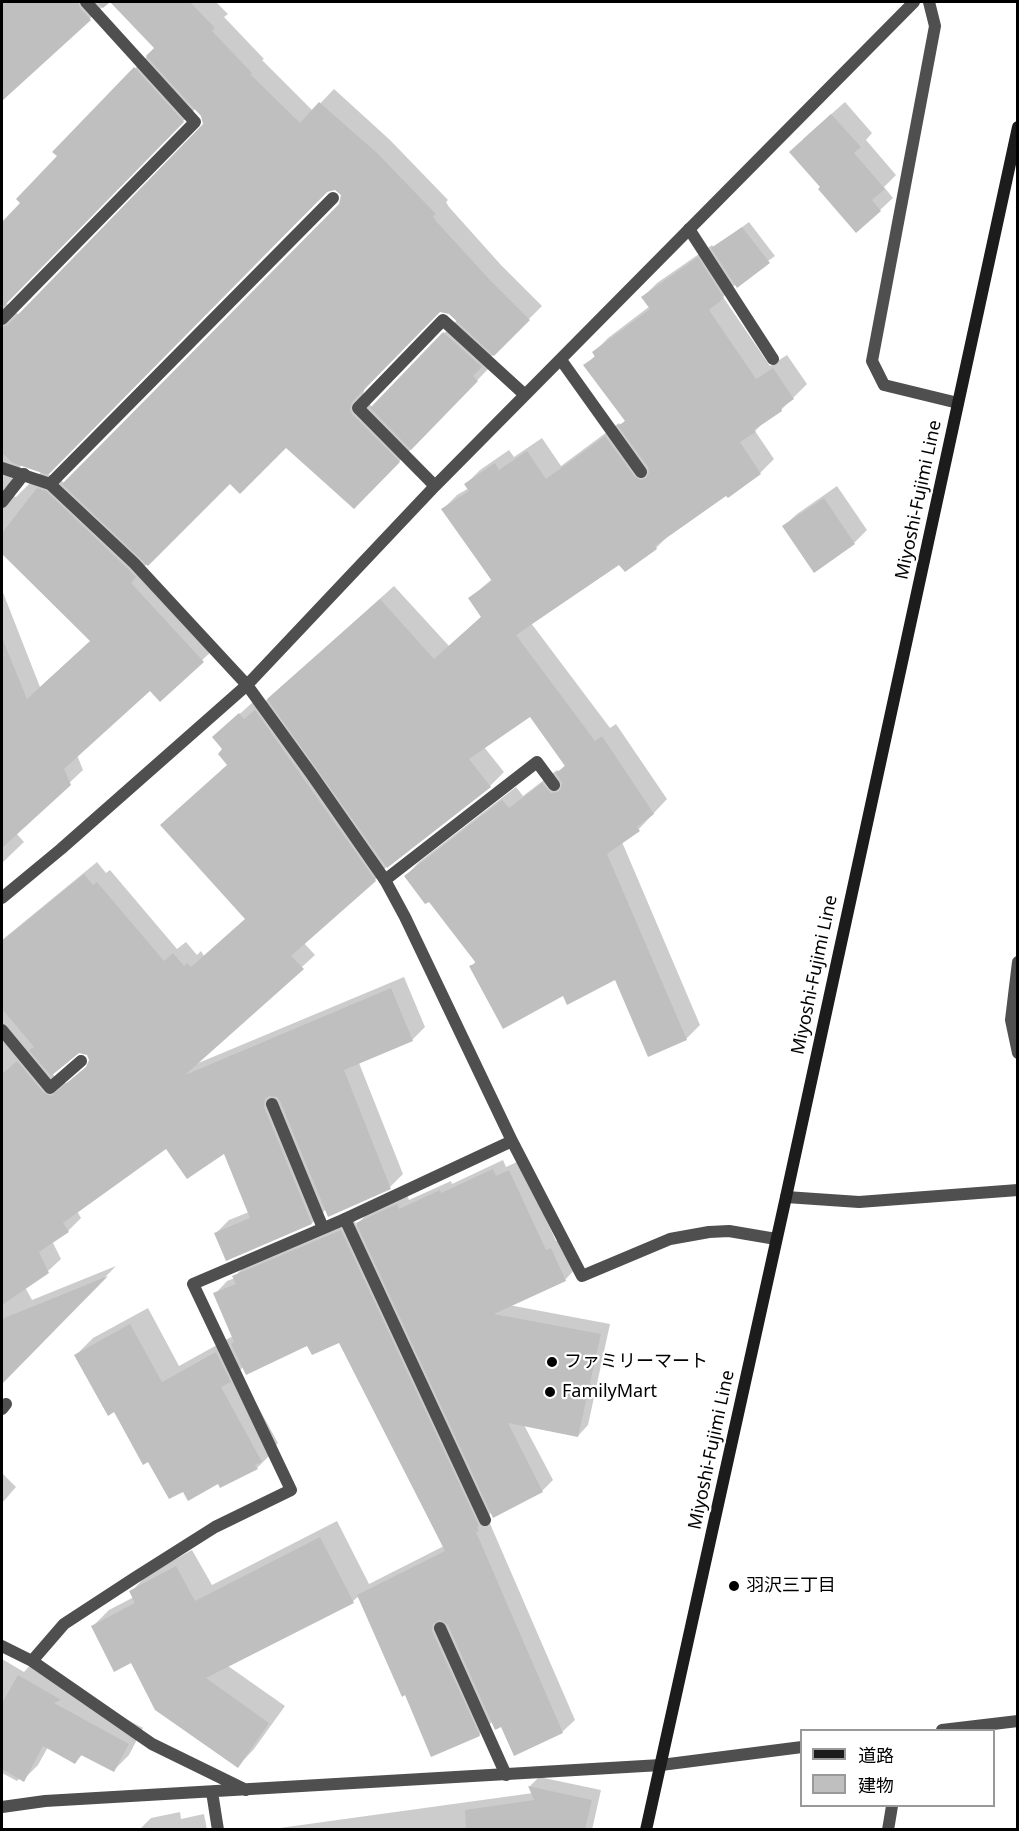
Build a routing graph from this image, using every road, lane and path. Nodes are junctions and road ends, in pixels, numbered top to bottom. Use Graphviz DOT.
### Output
graph roads {
  1 [pos="86,2"];
  2 [pos="914,2"];
  3 [pos="929,2"];
  4 [pos="1017,127"];
  5 [pos="333,198"];
  6 [pos="689,229"];
  7 [pos="2,319"];
  8 [pos="774,359"];
  9 [pos="561,360"];
  10 [pos="525,395"];
  11 [pos="958,403"];
  12 [pos="2,468"];
  13 [pos="641,472"];
  14 [pos="24,474"];
  15 [pos="50,484"];
  16 [pos="435,486"];
  17 [pos="2,502"];
  18 [pos="248,685"];
  19 [pos="554,785"];
  20 [pos="385,880"];
  21 [pos="2,898"];
  22 [pos="1017,962"];
  23 [pos="2,1030"];
  24 [pos="1017,1053"];
  25 [pos="81,1061"];
  26 [pos="272,1104"];
  27 [pos="512,1141"];
  28 [pos="1017,1190"];
  29 [pos="786,1197"];
  30 [pos="345,1220"];
  31 [pos="323,1228"];
  32 [pos="776,1239"];
  33 [pos="485,1520"];
  34 [pos="440,1628"];
  35 [pos="2,1646"];
  36 [pos="32,1661"];
  37 [pos="1017,1721"];
  38 [pos="957,1729"];
  39 [pos="800,1747"];
  40 [pos="661,1765"];
  41 [pos="506,1775"];
  42 [pos="247,1791"];
  43 [pos="212,1792"];
  44 [pos="2,1807"];
  45 [pos="892,1807"];
  46 [pos="218,1830"];
  47 [pos="646,1830"];
  48 [pos="888,1830"];
  1 -- 7 [label="street"];
  2 -- 6 [label="street"];
  3 -- 11 [label="street"];
  4 -- 11 [label="main road, Miyoshi-Fujimi Line"];
  5 -- 15 [label="street"];
  6 -- 8 [label="street"];
  6 -- 9 [label="street"];
  9 -- 10 [label="street"];
  9 -- 13 [label="street"];
  10 -- 16 [label="street"];
  10 -- 16 [label="street"];
  11 -- 29 [label="main road, Miyoshi-Fujimi Line"];
  12 -- 14 [label="street"];
  14 -- 15 [label="street"];
  14 -- 17 [label="street"];
  15 -- 18 [label="street"];
  16 -- 18 [label="street"];
  18 -- 20 [label="street"];
  18 -- 21 [label="street"];
  19 -- 20 [label="street"];
  20 -- 27 [label="street"];
  22 -- 24 [label="street"];
  23 -- 25 [label="street"];
  26 -- 31 [label="street"];
  27 -- 30 [label="street"];
  27 -- 32 [label="street"];
  28 -- 29 [label="street"];
  29 -- 32 [label="main road, Miyoshi-Fujimi Line"];
  30 -- 31 [label="street"];
  30 -- 33 [label="street"];
  31 -- 36 [label="street"];
  32 -- 40 [label="main road, Miyoshi-Fujimi Line"];
  34 -- 41 [label="street"];
  35 -- 36 [label="street"];
  36 -- 42 [label="street"];
  37 -- 38 [label="street"];
  39 -- 40 [label="street"];
  40 -- 41 [label="street"];
  40 -- 47 [label="main road, Miyoshi-Fujimi Line"];
  41 -- 42 [label="street"];
  42 -- 43 [label="street"];
  43 -- 44 [label="street"];
  43 -- 46 [label="street"];
  45 -- 48 [label="street"];
}
